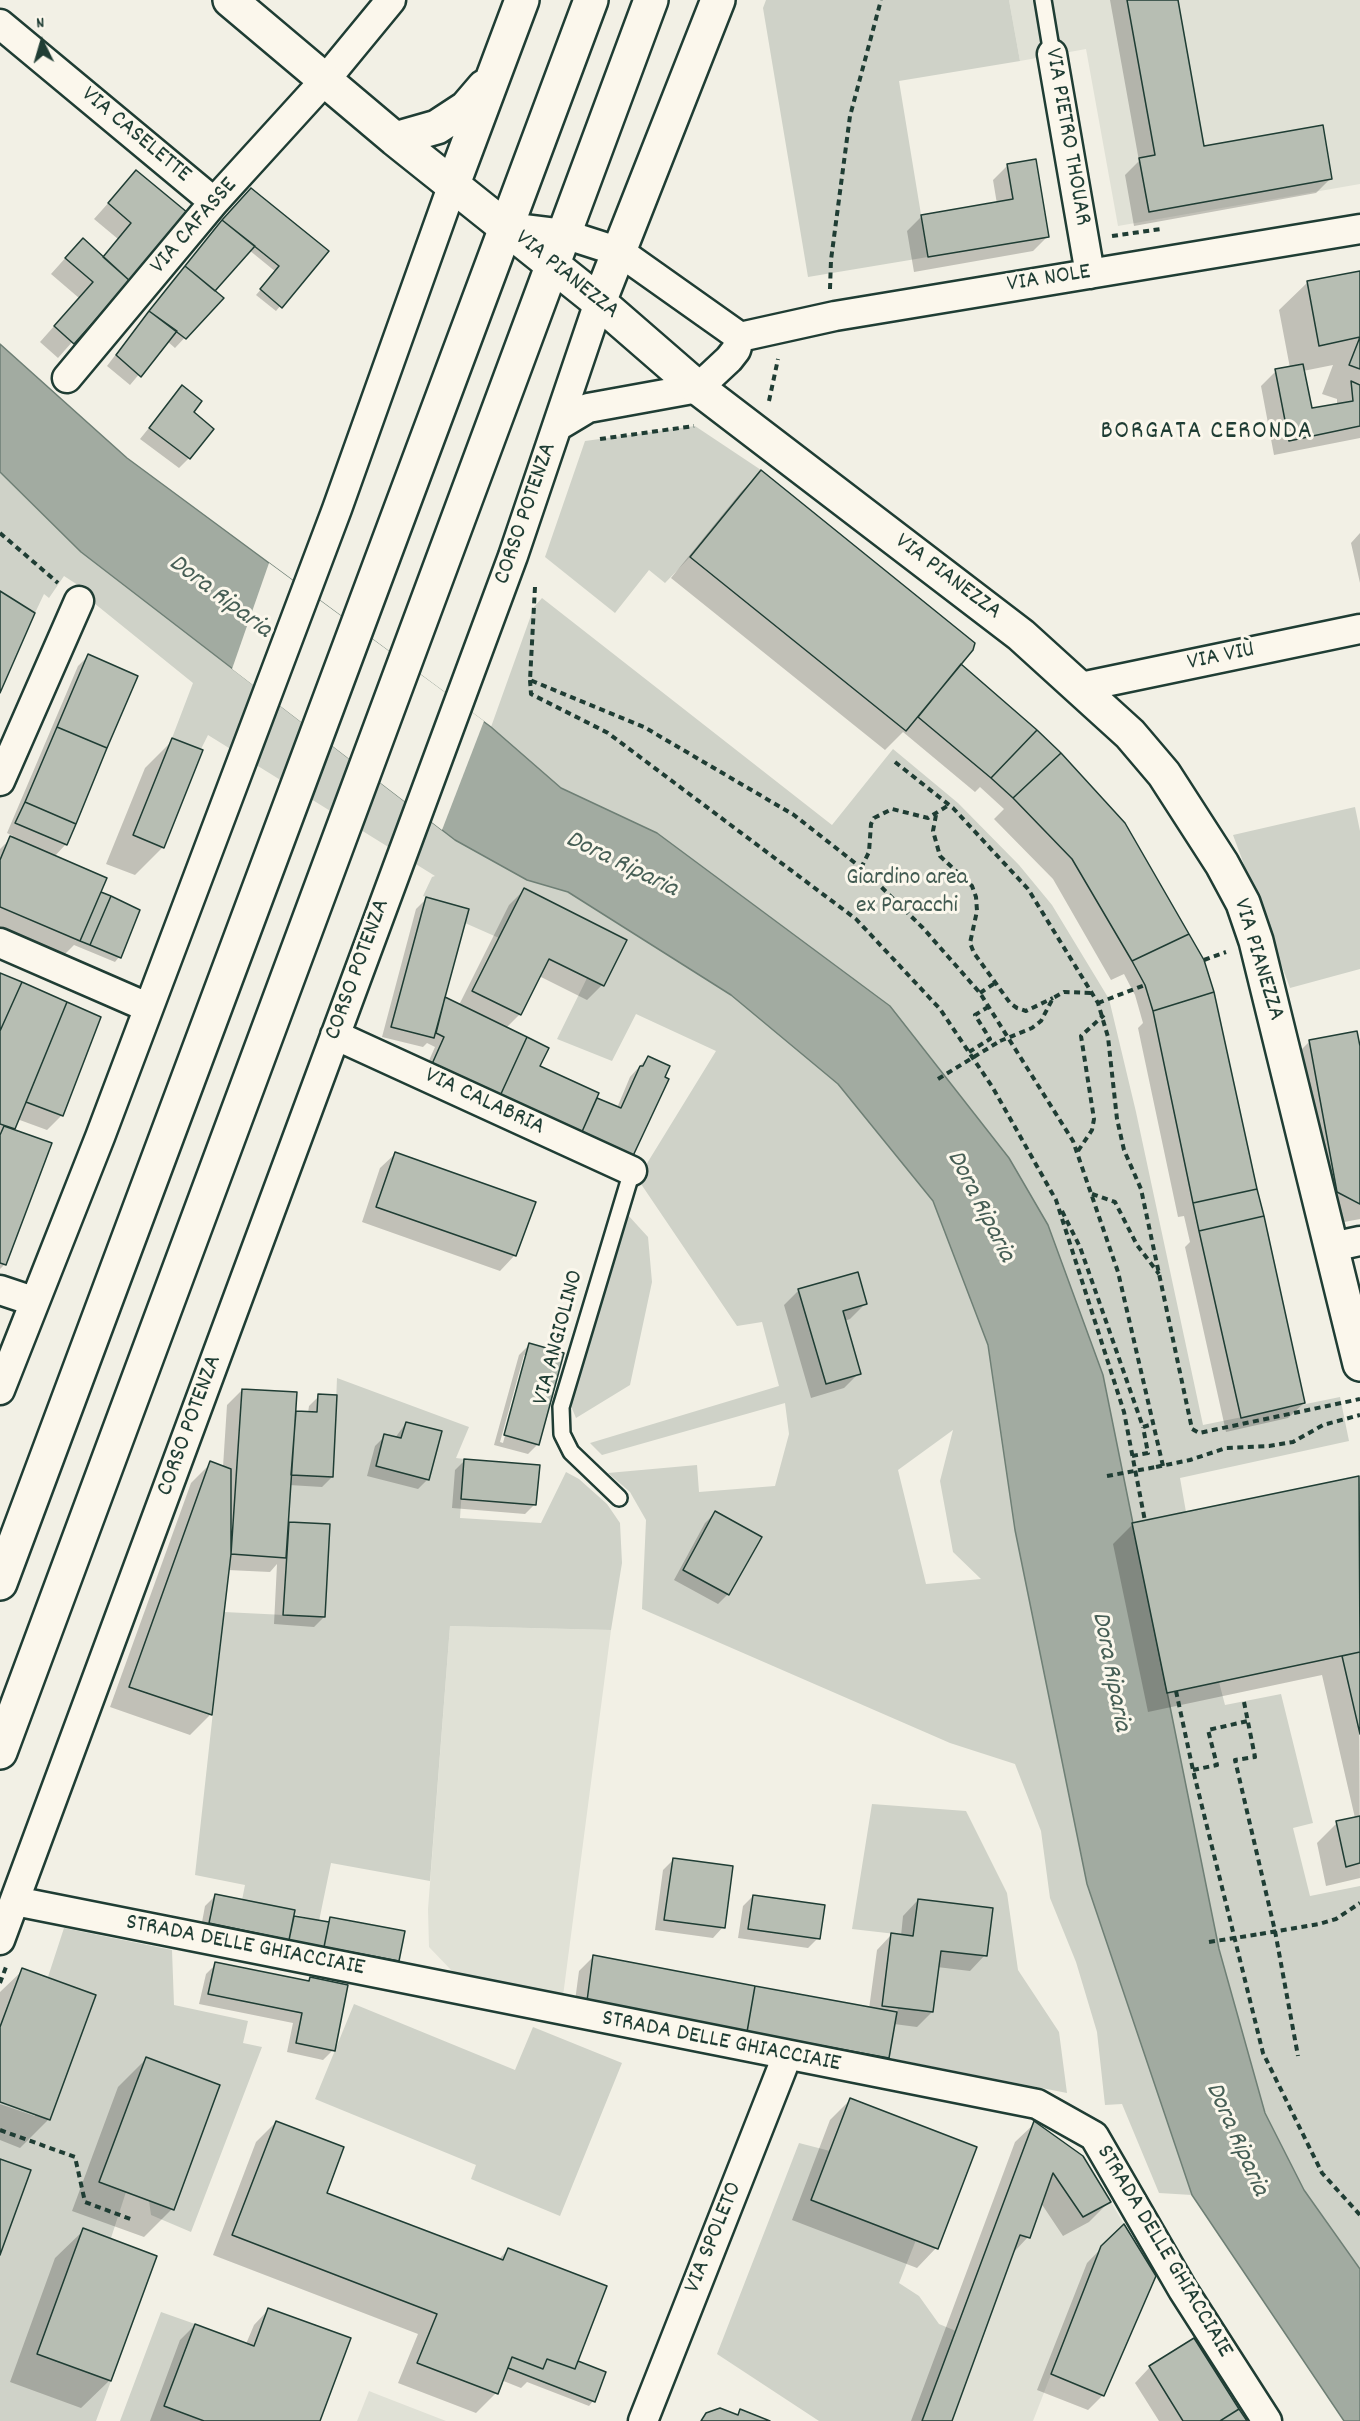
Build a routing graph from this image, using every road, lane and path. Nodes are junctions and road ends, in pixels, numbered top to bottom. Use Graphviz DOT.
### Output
graph roads {
  1 [pos="230,0"];
  2 [pos="391,0"];
  3 [pos="522,0"];
  4 [pos="591,0"];
  5 [pos="651,0"];
  6 [pos="718,0"];
  7 [pos="881,0"];
  8 [pos="1043,0"];
  9 [pos="0,24"];
  10 [pos="1052,54"];
  11 [pos="494,76"];
  12 [pos="326,79"];
  13 [pos="395,139"];
  14 [pos="453,184"];
  15 [pos="214,202"];
  16 [pos="507,227"];
  17 [pos="1360,229"];
  18 [pos="564,234"];
  19 [pos="620,252"];
  20 [pos="552,267"];
  21 [pos="1090,274"];
  22 [pos="599,302"];
  23 [pos="835,316"];
  24 [pos="777,327"];
  25 [pos="740,337"];
  26 [pos="67,378"];
  27 [pos="698,388"];
  28 [pos="558,426"];
  29 [pos="695,426"];
  30 [pos="755,431"];
  31 [pos="596,440"];
  32 [pos="0,533"];
  33 [pos="535,584"];
  34 [pos="79,601"];
  35 [pos="1360,628"];
  36 [pos="530,680"];
  37 [pos="1082,687"];
  38 [pos="895,762"];
  39 [pos="0,781"];
  40 [pos="950,805"];
  41 [pos="936,815"];
  42 [pos="861,868"];
  43 [pos="0,943"];
  44 [pos="1234,949"];
  45 [pos="1204,960"];
  46 [pos="995,983"];
  47 [pos="1145,985"];
  48 [pos="980,993"];
  49 [pos="1094,993"];
  50 [pos="1053,998"];
  51 [pos="1098,1003"];
  52 [pos="147,1006"];
  53 [pos="988,1007"];
  54 [pos="1104,1015"];
  55 [pos="335,1035"];
  56 [pos="1007,1036"];
  57 [pos="969,1053"];
  58 [pos="938,1079"];
  59 [pos="1077,1152"];
  60 [pos="632,1171"];
  61 [pos="1092,1194"];
  62 [pos="1056,1200"];
  63 [pos="1346,1244"];
  64 [pos="1160,1276"];
  65 [pos="0,1290"];
  66 [pos="33,1301"];
  67 [pos="1360,1364"];
  68 [pos="0,1390"];
  69 [pos="1360,1399"];
  70 [pos="1360,1415"];
  71 [pos="1153,1424"];
  72 [pos="1143,1427"];
  73 [pos="1132,1456"];
  74 [pos="1163,1466"];
  75 [pos="1107,1476"];
  76 [pos="619,1497"];
  77 [pos="1145,1521"];
  78 [pos="0,1583"];
  79 [pos="1176,1691"];
  80 [pos="1244,1701"];
  81 [pos="1248,1721"];
  82 [pos="0,1752"];
  83 [pos="1193,1770"];
  84 [pos="15,1901"];
  85 [pos="1360,1903"];
  86 [pos="1275,1931"];
  87 [pos="0,1940"];
  88 [pos="1209,1942"];
  89 [pos="787,2056"];
  90 [pos="1298,2056"];
  91 [pos="0,2130"];
  92 [pos="1360,2216"];
  93 [pos="133,2220"];
  94 [pos="643,2421"];
  95 [pos="1267,2421"];
  1 -- 12 [label="main road, VIA PIANEZZA"];
  2 -- 12 [label="street, VIA CAFASSE"];
  3 -- 11 [label="main road"];
  4 -- 16 [label="main road"];
  5 -- 18 [label="main road"];
  6 -- 19 [label="main road, CORSO POTENZA"];
  7 -- 23 [label="path"];
  8 -- 10 [label="lane, VIA PIETRO THOUAR"];
  9 -- 15 [label="street, VIA CASELETTE"];
  10 -- 21 [label="street, VIA PIETRO THOUAR"];
  11 -- 13 [label="main road"];
  11 -- 14 [label="main road"];
  12 -- 13 [label="main road, VIA PIANEZZA"];
  12 -- 15 [label="street, VIA CAFASSE"];
  13 -- 14 [label="main road, VIA PIANEZZA"];
  14 -- 16 [label="main road, VIA PIANEZZA"];
  14 -- 52 [label="street"];
  15 -- 26 [label="street, VIA CAFASSE"];
  16 -- 18 [label="street"];
  16 -- 20 [label="main road, VIA PIANEZZA"];
  16 -- 78 [label="main road"];
  17 -- 21 [label="street, VIA NOLE"];
  18 -- 19 [label="street"];
  18 -- 20 [label="main road"];
  19 -- 22 [label="main road, CORSO POTENZA"];
  19 -- 25 [label="street"];
  20 -- 22 [label="main road, VIA PIANEZZA"];
  20 -- 82 [label="main road"];
  21 -- 23 [label="street, VIA NOLE"];
  22 -- 27 [label="main road, VIA PIANEZZA"];
  22 -- 28 [label="street, CORSO POTENZA"];
  23 -- 24 [label="street, VIA NOLE"];
  24 -- 25 [label="street, VIA NOLE"];
  24 -- 30 [label="path"];
  25 -- 27 [label="street"];
  27 -- 28 [label="street"];
  27 -- 30 [label="main road, VIA PIANEZZA"];
  28 -- 55 [label="street, CORSO POTENZA"];
  29 -- 31 [label="path"];
  30 -- 37 [label="main road, VIA PIANEZZA"];
  32 -- 34 [label="path"];
  33 -- 36 [label="path"];
  34 -- 39 [label="street"];
  35 -- 37 [label="street, VIA VIÙ"];
  36 -- 42 [label="path"];
  36 -- 57 [label="path"];
  37 -- 63 [label="main road, VIA PIANEZZA"];
  38 -- 40 [label="path"];
  40 -- 41 [label="path"];
  40 -- 49 [label="path"];
  41 -- 42 [label="path"];
  41 -- 46 [label="path"];
  42 -- 48 [label="path"];
  43 -- 52 [label="street"];
  44 -- 45 [label="path"];
  46 -- 48 [label="path"];
  46 -- 50 [label="path"];
  47 -- 51 [label="path"];
  48 -- 53 [label="path"];
  49 -- 50 [label="path"];
  49 -- 51 [label="path"];
  50 -- 56 [label="path"];
  51 -- 54 [label="path"];
  52 -- 66 [label="street"];
  53 -- 56 [label="path"];
  53 -- 57 [label="path"];
  54 -- 59 [label="path"];
  54 -- 64 [label="path"];
  55 -- 60 [label="street, VIA CALABRIA"];
  55 -- 84 [label="street, CORSO POTENZA"];
  56 -- 58 [label="path, bridge"];
  56 -- 59 [label="path"];
  57 -- 62 [label="path"];
  59 -- 61 [label="path"];
  60 -- 76 [label="lane, VIA ANGIOLINO"];
  61 -- 64 [label="path"];
  61 -- 71 [label="path"];
  62 -- 72 [label="path"];
  62 -- 73 [label="path"];
  63 -- 67 [label="main road, VIA PIANEZZA"];
  64 -- 69 [label="path"];
  65 -- 66 [label="street"];
  66 -- 68 [label="street"];
  70 -- 74 [label="path"];
  71 -- 72 [label="path"];
  71 -- 74 [label="path"];
  72 -- 73 [label="path"];
  73 -- 77 [label="path"];
  74 -- 75 [label="path, bridge"];
  79 -- 83 [label="path"];
  80 -- 81 [label="path"];
  81 -- 83 [label="path"];
  81 -- 86 [label="path"];
  83 -- 92 [label="path"];
  84 -- 87 [label="street, CORSO POTENZA"];
  84 -- 89 [label="street, STRADA DELLE GHIACCIAIE"];
  85 -- 86 [label="path"];
  86 -- 88 [label="path, bridge"];
  86 -- 90 [label="path"];
  89 -- 94 [label="street, VIA SPOLETO"];
  89 -- 95 [label="street, STRADA DELLE GHIACCIAIE"];
  91 -- 93 [label="path"];
}
